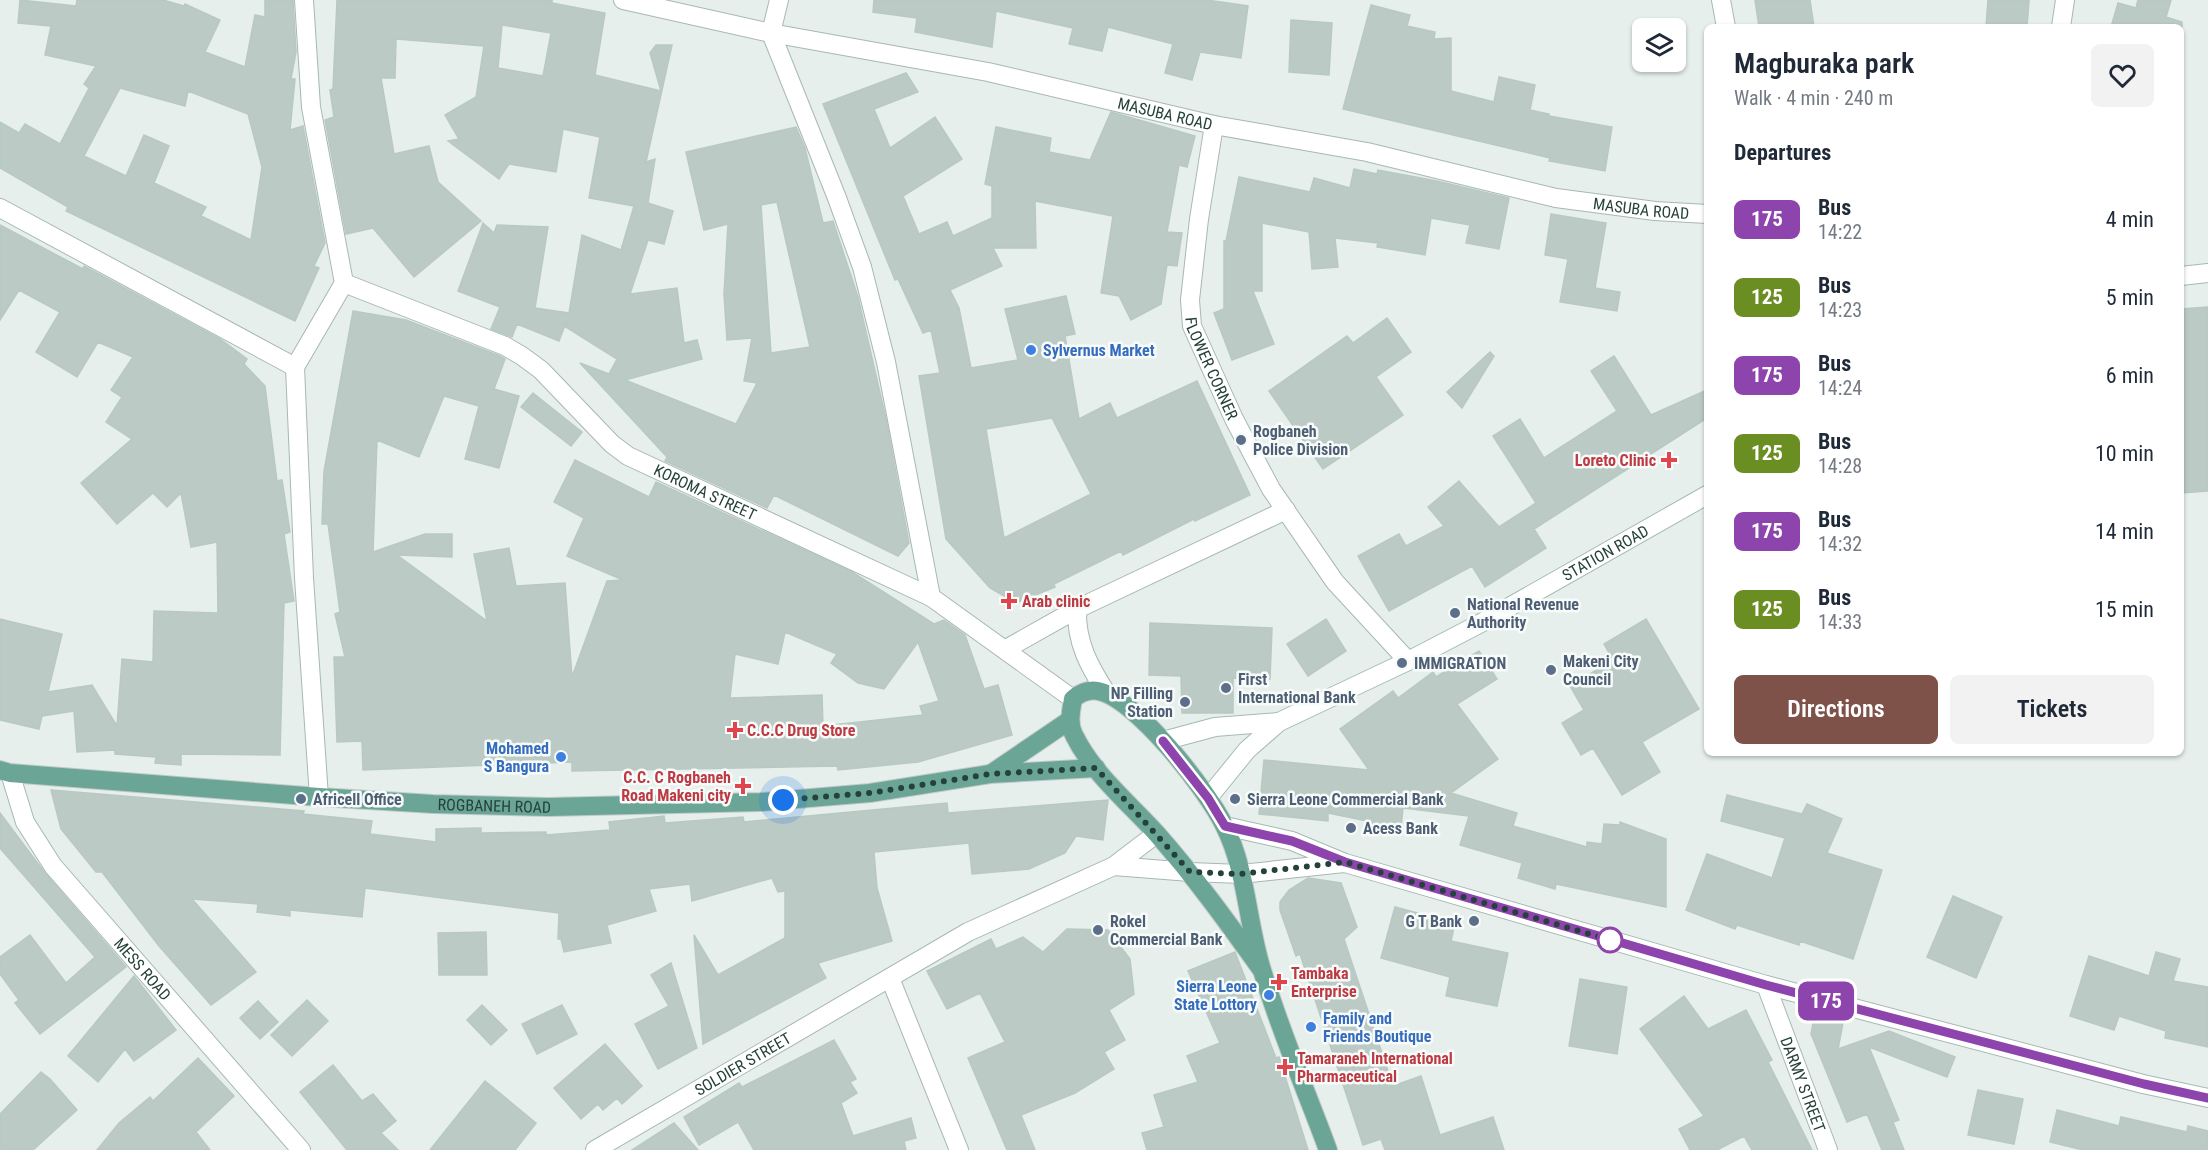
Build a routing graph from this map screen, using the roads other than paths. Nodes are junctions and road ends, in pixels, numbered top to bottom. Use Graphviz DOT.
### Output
graph roads {
  1 [pos="304,0"];
  2 [pos="623,0"];
  3 [pos="778,0"];
  4 [pos="1721,0"];
  5 [pos="2065,0"];
  6 [pos="1725,24"];
  7 [pos="2061,24"];
  8 [pos="771,33"];
  9 [pos="1214,125"];
  10 [pos="0,208"];
  11 [pos="1704,214"];
  12 [pos="2208,273"];
  13 [pos="2184,276"];
  14 [pos="344,283"];
  15 [pos="295,367"];
  16 [pos="1704,497"];
  17 [pos="1286,510"];
  18 [pos="931,597"];
  19 [pos="1077,609"];
  20 [pos="1006,649"];
  21 [pos="1408,661"];
  22 [pos="1107,694"];
  23 [pos="1073,699"];
  24 [pos="1070,720"];
  25 [pos="1279,722"];
  26 [pos="1163,741"];
  27 [pos="1096,768"];
  28 [pos="5,772"];
  29 [pos="990,774"];
  30 [pos="320,797"];
  31 [pos="1208,798"];
  32 [pos="1225,826"];
  33 [pos="1156,834"];
  34 [pos="1345,862"];
  35 [pos="1114,866"];
  36 [pos="1190,872"];
  37 [pos="1241,874"];
  38 [pos="1261,969"];
  39 [pos="890,978"];
  40 [pos="1766,985"];
  41 [pos="2208,1098"];
  42 [pos="301,1150"];
  43 [pos="595,1150"];
  44 [pos="959,1150"];
  45 [pos="1328,1150"];
  46 [pos="1828,1150"];
  1 -- 14 [label="street"];
  2 -- 8 [label="street, MASUBA ROAD"];
  3 -- 8 [label="street"];
  4 -- 6 [label="street"];
  5 -- 7 [label="street"];
  8 -- 9 [label="street, MASUBA ROAD"];
  8 -- 18 [label="street"];
  9 -- 11 [label="street, MASUBA ROAD"];
  9 -- 17 [label="street, FLOWER CORNER"];
  10 -- 15 [label="street"];
  12 -- 13 [label="street"];
  14 -- 15 [label="street"];
  14 -- 18 [label="street, KOROMA STREET"];
  15 -- 30 [label="street"];
  16 -- 21 [label="street, STATION ROAD"];
  17 -- 19 [label="street"];
  17 -- 21 [label="street, FLOWER CORNER"];
  18 -- 20 [label="street, KOROMA STREET"];
  19 -- 20 [label="street"];
  19 -- 22 [label="street"];
  20 -- 23 [label="street, KOROMA STREET"];
  21 -- 25 [label="street, STATION ROAD"];
  22 -- 23 [label="main road"];
  22 -- 26 [label="main road"];
  23 -- 24 [label="main road"];
  24 -- 27 [label="main road"];
  24 -- 29 [label="main road"];
  25 -- 26 [label="street, STATION ROAD"];
  25 -- 31 [label="street, STATION ROAD"];
  26 -- 31 [label="main road"];
  27 -- 29 [label="main road, ROGBANEH ROAD"];
  27 -- 33 [label="main road"];
  28 -- 30 [label="main road, ROGBANEH ROAD"];
  28 -- 42 [label="street, MESS ROAD"];
  29 -- 30 [label="main road, ROGBANEH ROAD"];
  31 -- 32 [label="main road"];
  32 -- 34 [label="street"];
  32 -- 37 [label="main road"];
  33 -- 35 [label="street, SOLDIER STREET"];
  33 -- 36 [label="main road"];
  34 -- 37 [label="street, SOLDIER STREET"];
  34 -- 40 [label="street"];
  35 -- 36 [label="street, SOLDIER STREET"];
  35 -- 39 [label="street, SOLDIER STREET"];
  36 -- 37 [label="street, SOLDIER STREET"];
  36 -- 38 [label="main road"];
  37 -- 38 [label="main road"];
  38 -- 45 [label="main road"];
  39 -- 43 [label="street, SOLDIER STREET"];
  39 -- 44 [label="street"];
  40 -- 41 [label="street"];
  40 -- 46 [label="street, DARMY STREET"];
}
